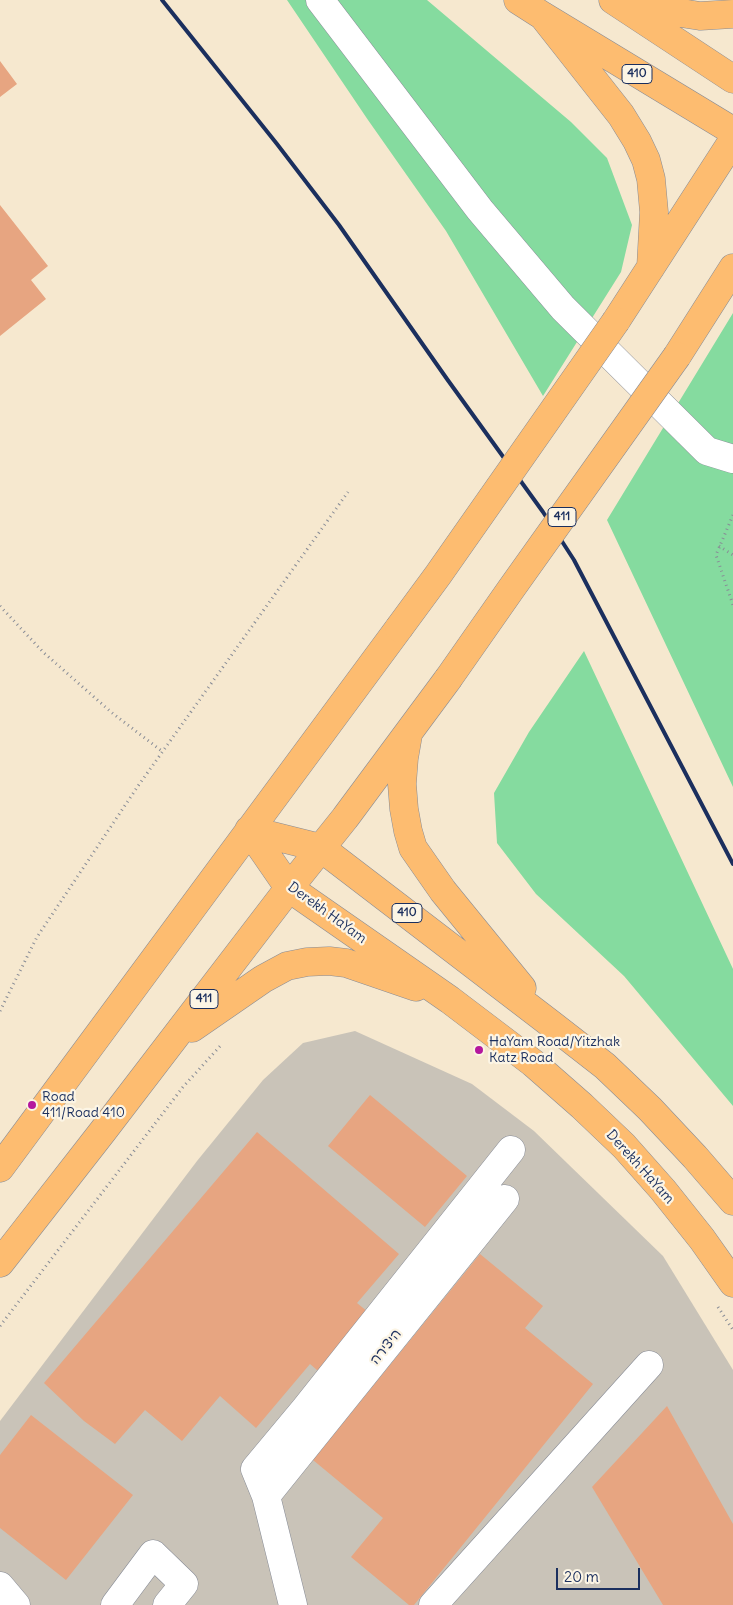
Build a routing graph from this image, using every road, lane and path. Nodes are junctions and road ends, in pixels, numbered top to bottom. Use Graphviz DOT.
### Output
graph roads {
  1 [pos="320,0"];
  2 [pos="518,0"];
  3 [pos="614,0"];
  4 [pos="640,0"];
  5 [pos="733,14"];
  6 [pos="542,16"];
  7 [pos="733,79"];
  8 [pos="733,131"];
  9 [pos="733,140"];
  10 [pos="651,267"];
  11 [pos="733,268"];
  12 [pos="733,459"];
  13 [pos="348,492"];
  14 [pos="733,515"];
  15 [pos="719,546"];
  16 [pos="733,556"];
  17 [pos="733,605"];
  18 [pos="0,606"];
  19 [pos="408,734"];
  20 [pos="162,752"];
  21 [pos="249,830"];
  22 [pos="321,848"];
  23 [pos="289,888"];
  24 [pos="450,1000"];
  25 [pos="0,1011"];
  26 [pos="551,1024"];
  27 [pos="226,1040"];
  28 [pos="172,1042"];
  29 [pos="511,1150"];
  30 [pos="0,1168"];
  31 [pos="505,1199"];
  32 [pos="733,1201"];
  33 [pos="0,1263"];
  34 [pos="733,1282"];
  35 [pos="717,1306"];
  36 [pos="0,1326"];
  37 [pos="733,1330"];
  38 [pos="650,1365"];
  39 [pos="266,1496"];
  40 [pos="0,1586"];
  41 [pos="16,1605"];
  42 [pos="115,1605"];
  43 [pos="167,1605"];
  44 [pos="293,1605"];
  45 [pos="433,1605"];
  1 -- 12 [label="street"];
  2 -- 6 [label="main road, 410"];
  3 -- 7 [label="main road"];
  4 -- 5 [label="main road"];
  6 -- 8 [label="main road, 410"];
  6 -- 10 [label="main road"];
  9 -- 10 [label="main road"];
  10 -- 21 [label="main road, bridge"];
  11 -- 19 [label="main road, 411, bridge"];
  13 -- 20 [label="path"];
  14 -- 15 [label="path"];
  15 -- 16 [label="path"];
  15 -- 17 [label="path"];
  18 -- 20 [label="path"];
  19 -- 22 [label="main road, 411"];
  19 -- 26 [label="main road"];
  20 -- 25 [label="path"];
  21 -- 22 [label="main road, 410"];
  21 -- 23 [label="main road, Derekh HaYam"];
  21 -- 30 [label="main road"];
  22 -- 23 [label="main road, 411"];
  22 -- 26 [label="main road, 410"];
  23 -- 24 [label="main road, Derekh HaYam"];
  23 -- 28 [label="main road, 411"];
  24 -- 28 [label="main road"];
  24 -- 34 [label="main road, Derekh HaYam"];
  26 -- 32 [label="main road, 410"];
  27 -- 36 [label="path"];
  28 -- 33 [label="main road, 411"];
  29 -- 39 [label="street"];
  31 -- 39 [label="street, היצירה"];
  35 -- 37 [label="path"];
  38 -- 45 [label="street"];
  39 -- 44 [label="street"];
  40 -- 41 [label="street"];
  42 -- 43 [label="street"];
}
